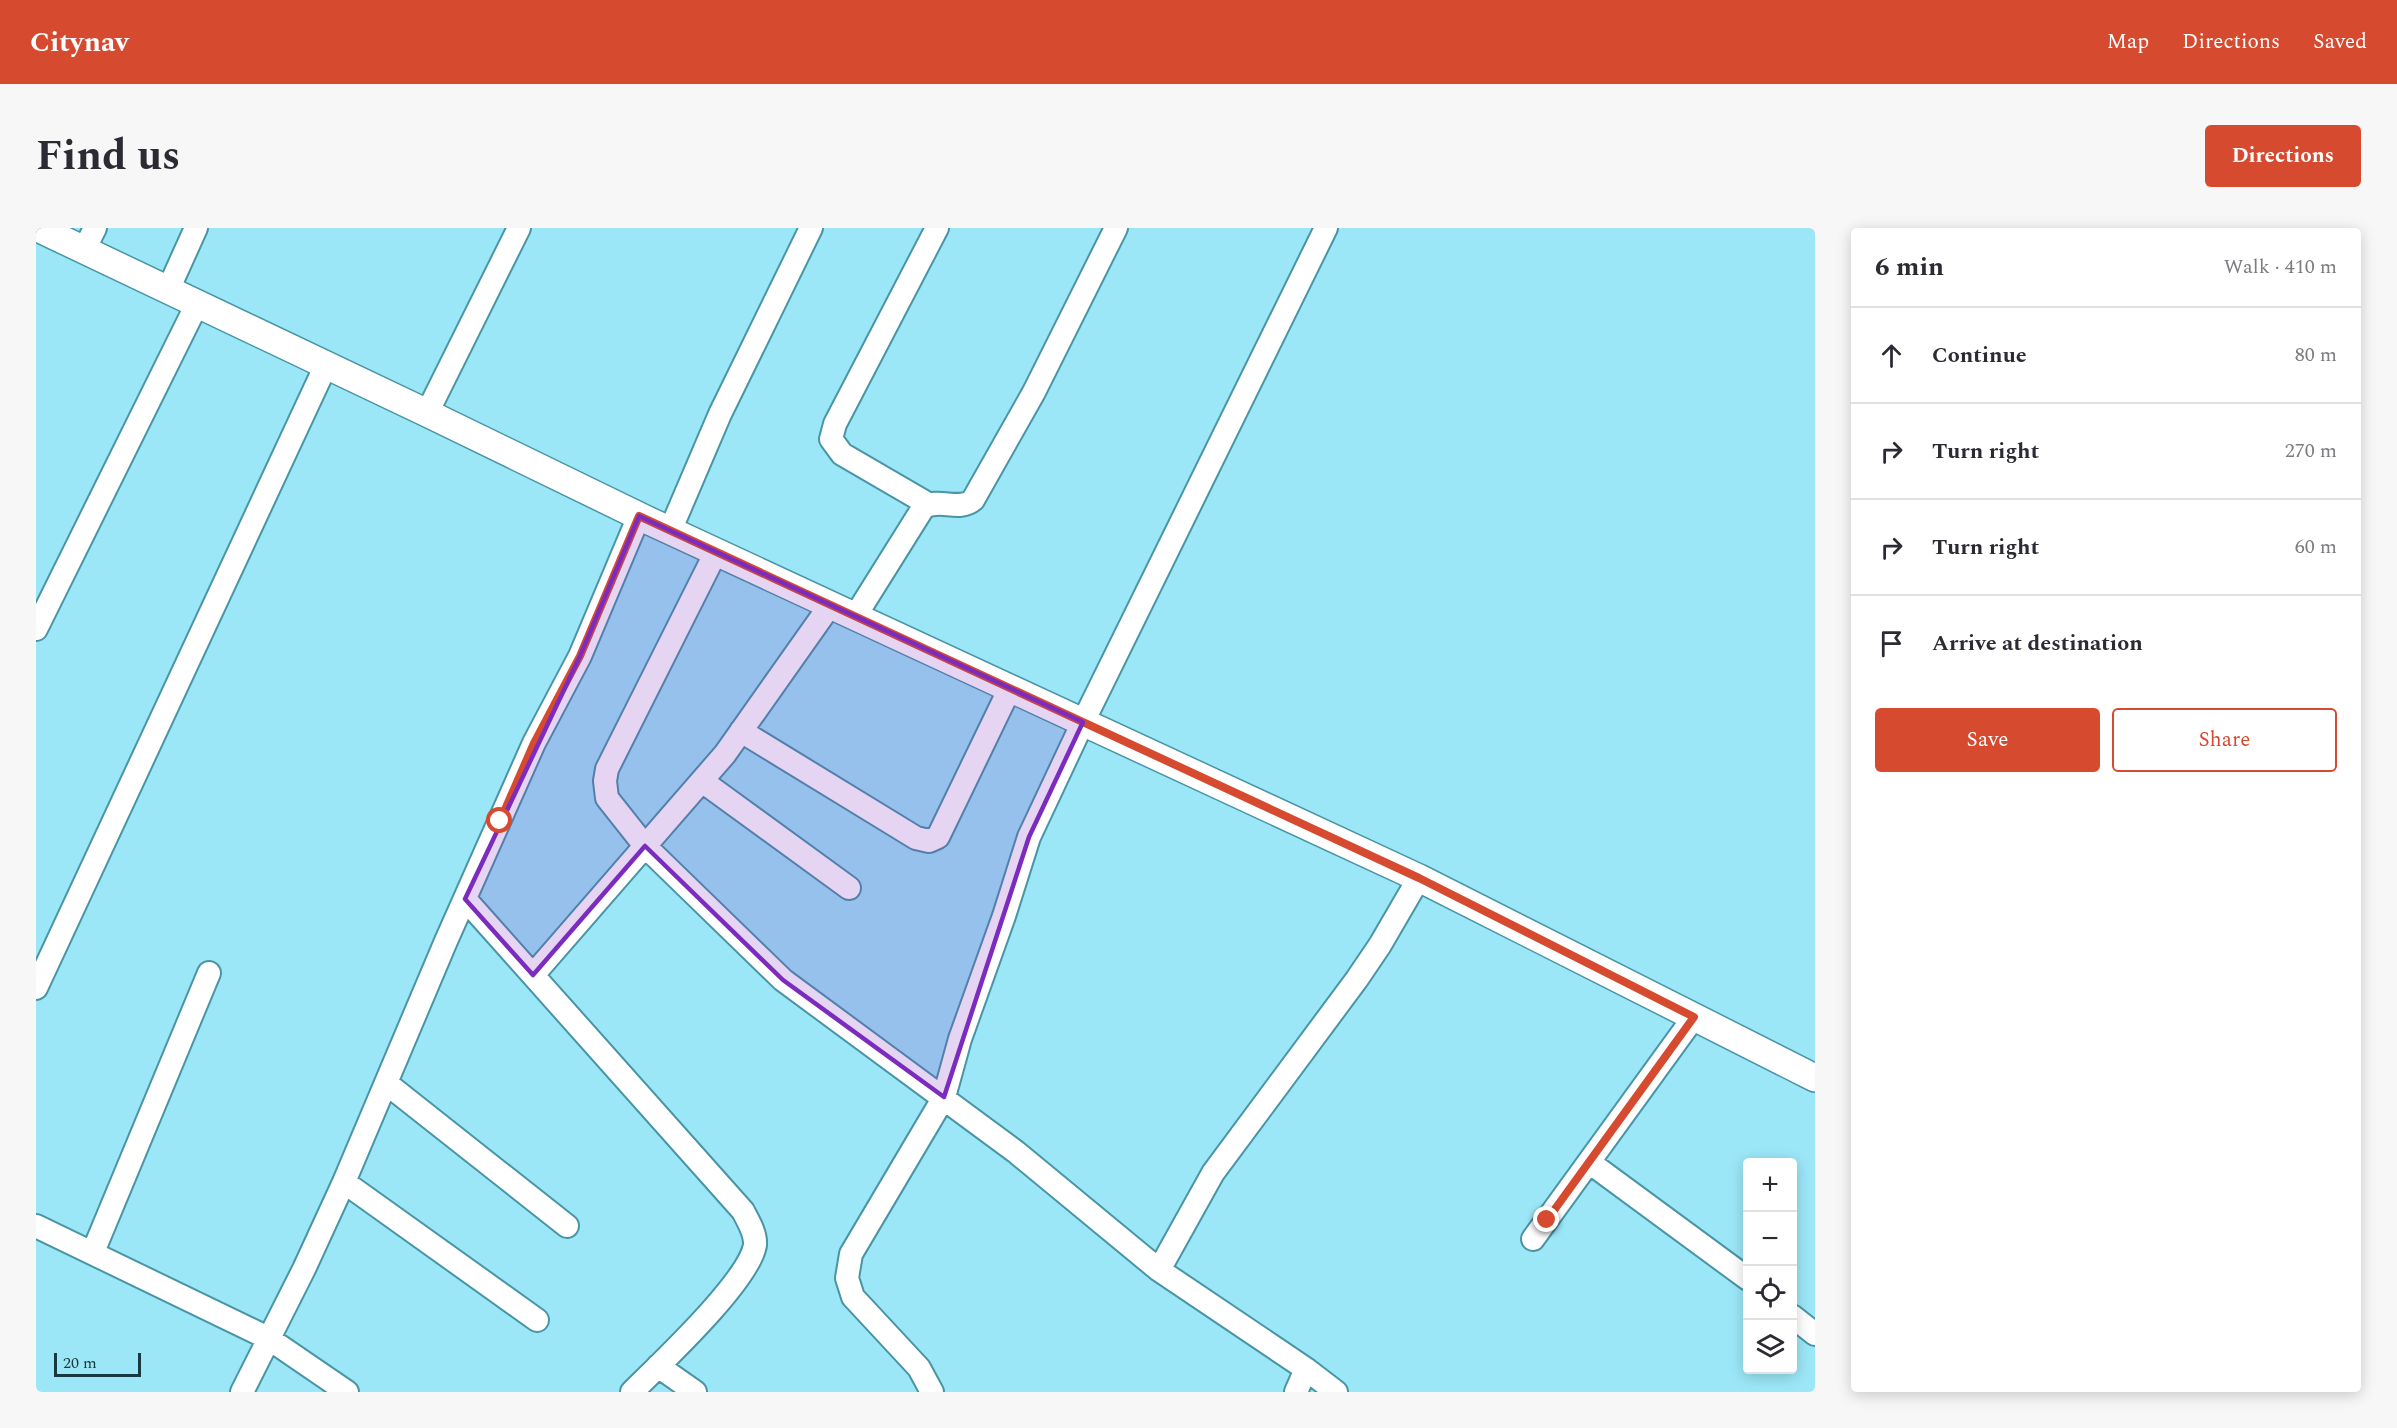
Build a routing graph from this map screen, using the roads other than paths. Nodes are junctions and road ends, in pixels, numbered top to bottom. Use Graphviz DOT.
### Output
graph roads {
  1 [pos="38,228"];
  2 [pos="196,228"];
  3 [pos="519,228"];
  4 [pos="811,228"];
  5 [pos="938,228"];
  6 [pos="1116,228"];
  7 [pos="1326,228"];
  8 [pos="90,239"];
  9 [pos="168,290"];
  10 [pos="197,303"];
  11 [pos="326,365"];
  12 [pos="427,413"];
  13 [pos="928,504"];
  14 [pos="639,516"];
  15 [pos="670,531"];
  16 [pos="716,552"];
  17 [pos="831,604"];
  18 [pos="856,615"];
  19 [pos="36,629"];
  20 [pos="1010,688"];
  21 [pos="1083,722"];
  22 [pos="741,731"];
  23 [pos="702,781"];
  24 [pos="645,846"];
  25 [pos="1419,878"];
  26 [pos="849,888"];
  27 [pos="465,899"];
  28 [pos="209,973"];
  29 [pos="533,975"];
  30 [pos="36,988"];
  31 [pos="1694,1017"];
  32 [pos="1815,1078"];
  33 [pos="386,1083"];
  34 [pos="944,1097"];
  35 [pos="1589,1162"];
  36 [pos="344,1182"];
  37 [pos="36,1226"];
  38 [pos="567,1226"];
  39 [pos="1533,1239"];
  40 [pos="93,1252"];
  41 [pos="1159,1270"];
  42 [pos="1743,1275"];
  43 [pos="537,1320"];
  44 [pos="1797,1320"];
  45 [pos="1815,1334"];
  46 [pos="268,1338"];
  47 [pos="658,1366"];
  48 [pos="1306,1369"];
  49 [pos="242,1392"];
  50 [pos="347,1392"];
  51 [pos="632,1392"];
  52 [pos="695,1392"];
  53 [pos="932,1392"];
  54 [pos="1296,1392"];
  55 [pos="1336,1392"];
  1 -- 8 [label="street"];
  2 -- 9 [label="street"];
  3 -- 12 [label="street"];
  4 -- 15 [label="street"];
  5 -- 13 [label="street"];
  6 -- 13 [label="street"];
  7 -- 21 [label="street"];
  8 -- 9 [label="street"];
  9 -- 10 [label="street"];
  10 -- 11 [label="street"];
  10 -- 19 [label="street"];
  11 -- 12 [label="street"];
  11 -- 30 [label="street"];
  12 -- 14 [label="street"];
  13 -- 18 [label="street"];
  14 -- 15 [label="street"];
  14 -- 27 [label="street"];
  15 -- 16 [label="street"];
  16 -- 17 [label="street"];
  16 -- 24 [label="street"];
  17 -- 18 [label="street"];
  17 -- 22 [label="street"];
  18 -- 20 [label="street"];
  20 -- 21 [label="street"];
  20 -- 22 [label="street"];
  21 -- 25 [label="street"];
  21 -- 34 [label="street"];
  22 -- 23 [label="street"];
  23 -- 24 [label="street"];
  23 -- 26 [label="street"];
  24 -- 29 [label="street"];
  24 -- 34 [label="street"];
  25 -- 31 [label="street"];
  25 -- 41 [label="street"];
  27 -- 29 [label="street"];
  27 -- 33 [label="street"];
  28 -- 40 [label="street"];
  29 -- 47 [label="street"];
  31 -- 32 [label="street"];
  31 -- 35 [label="street"];
  33 -- 36 [label="street"];
  33 -- 38 [label="street"];
  34 -- 41 [label="street"];
  34 -- 53 [label="street"];
  35 -- 39 [label="street"];
  35 -- 42 [label="street"];
  36 -- 43 [label="street"];
  36 -- 46 [label="street"];
  37 -- 40 [label="street"];
  40 -- 46 [label="street"];
  41 -- 48 [label="street"];
  44 -- 45 [label="street"];
  46 -- 49 [label="street"];
  46 -- 50 [label="street"];
  47 -- 51 [label="street"];
  47 -- 52 [label="street"];
  48 -- 54 [label="street"];
  48 -- 55 [label="street"];
}
